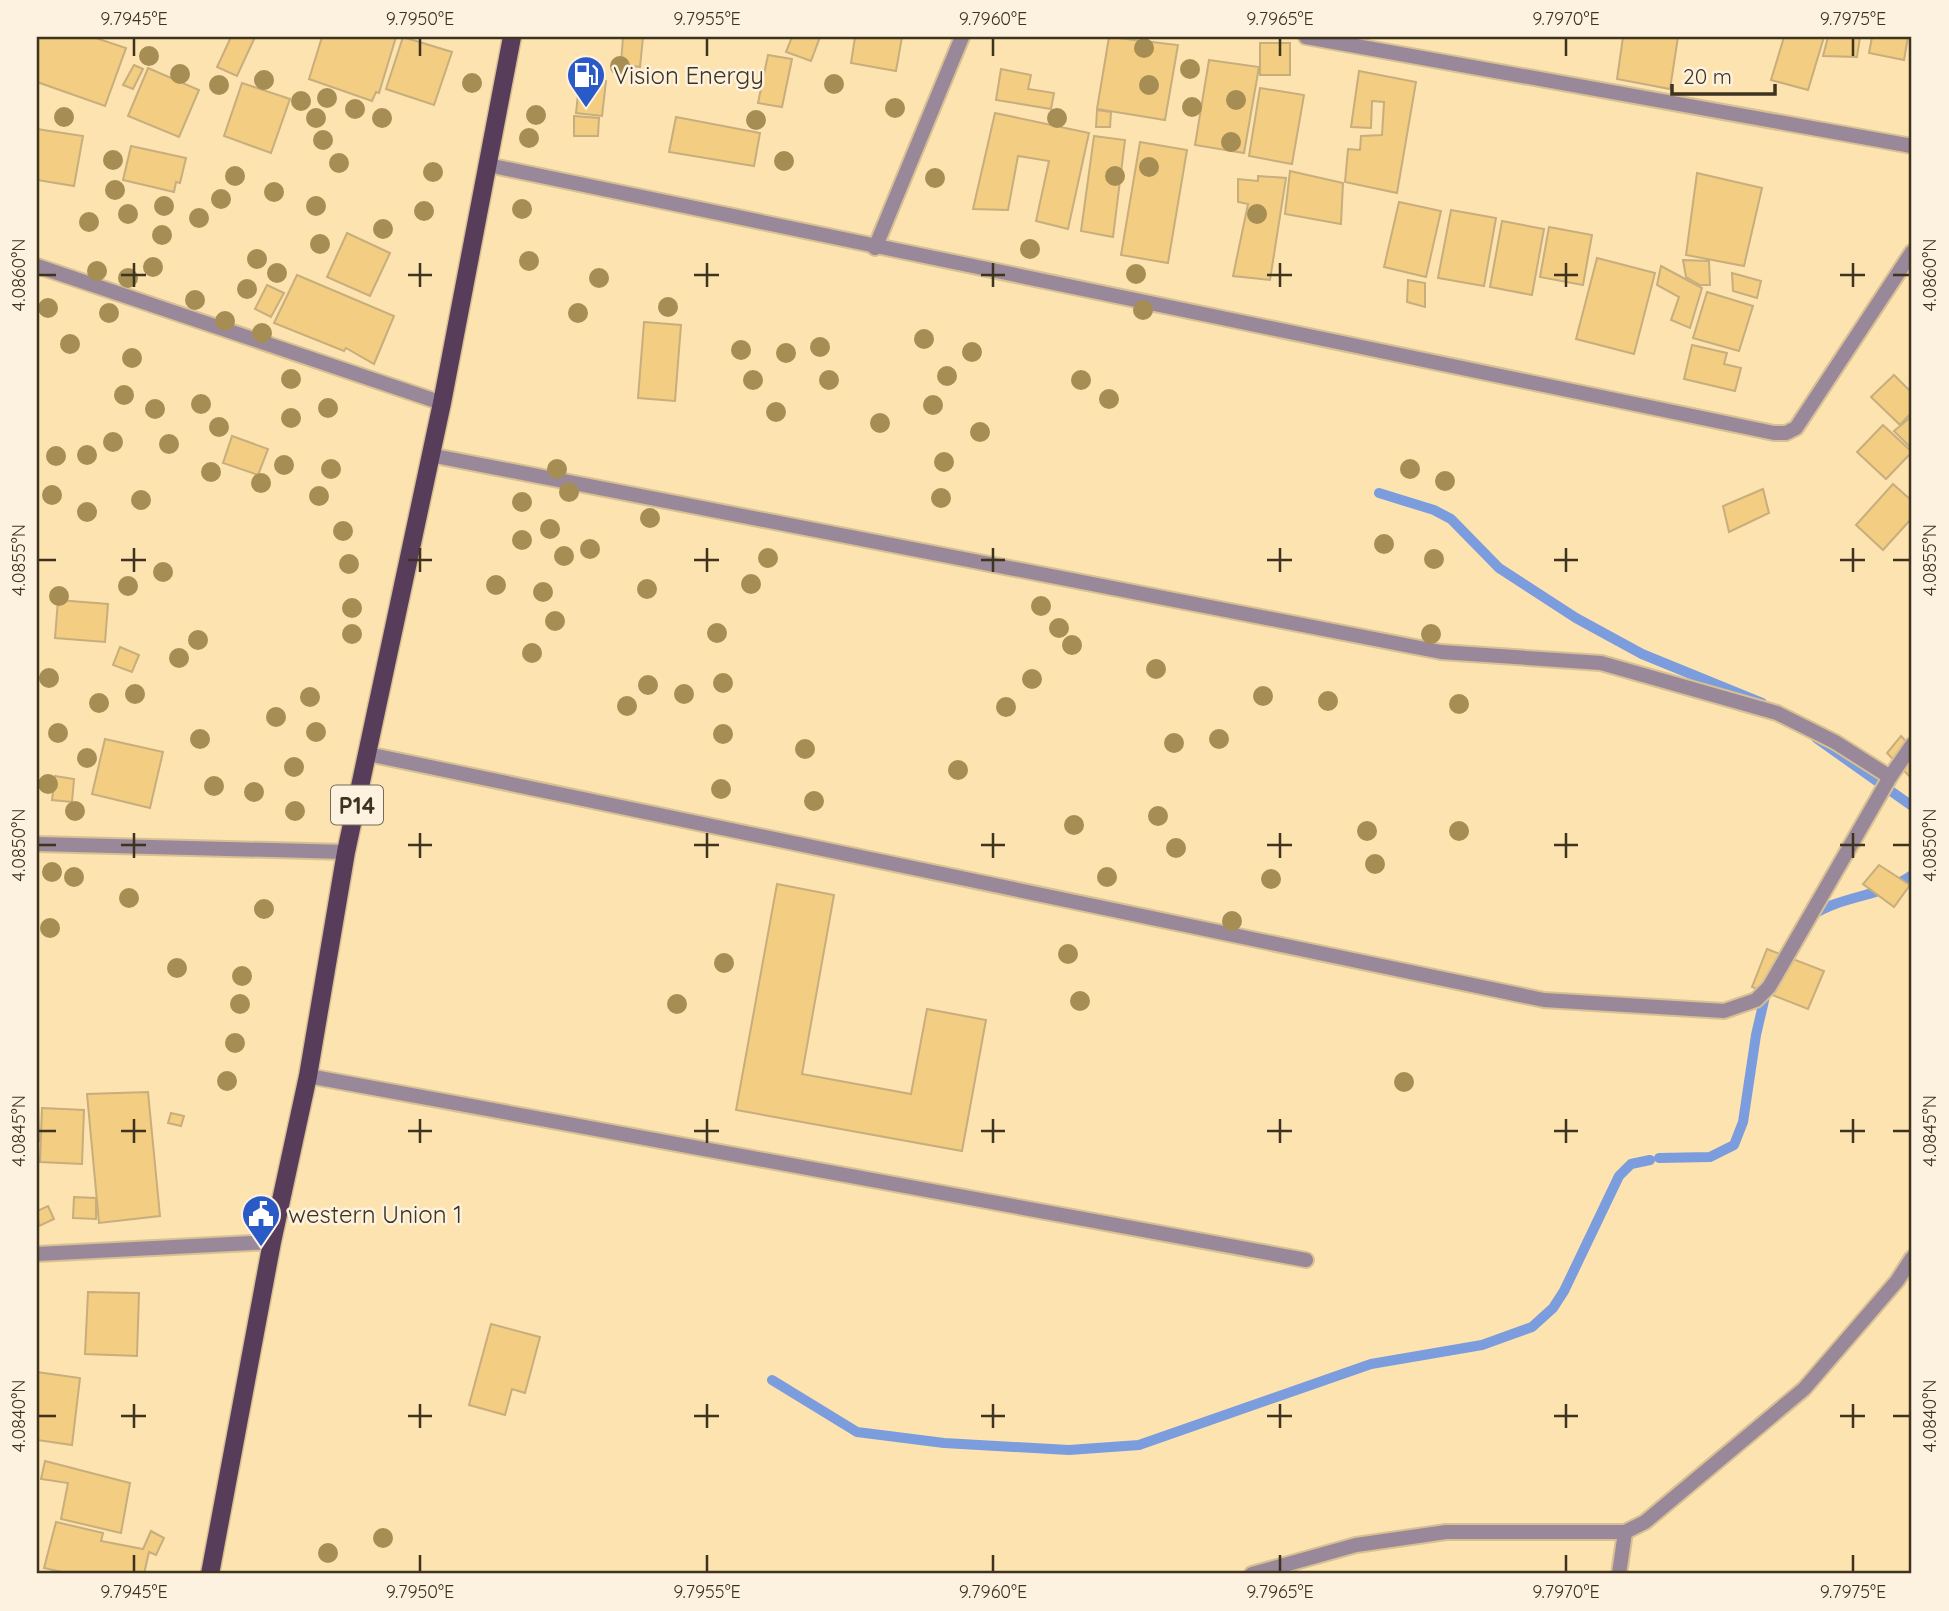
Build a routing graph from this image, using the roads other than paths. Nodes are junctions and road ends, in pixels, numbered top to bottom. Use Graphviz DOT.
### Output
graph roads {
  1 [pos="512,37"];
  2 [pos="962,37"];
  3 [pos="1306,37"];
  4 [pos="1912,146"];
  5 [pos="488,165"];
  6 [pos="875,248"];
  7 [pos="1912,252"];
  8 [pos="37,266"];
  9 [pos="442,403"];
  10 [pos="430,455"];
  11 [pos="1912,746"];
  12 [pos="368,754"];
  13 [pos="1890,777"];
  14 [pos="37,844"];
  15 [pos="346,852"];
  16 [pos="308,1076"];
  17 [pos="272,1241"];
  18 [pos="37,1254"];
  19 [pos="1912,1258"];
  20 [pos="1306,1260"];
  21 [pos="1625,1532"];
  22 [pos="210,1574"];
  23 [pos="1252,1574"];
  24 [pos="1619,1574"];
  1 -- 5 [label="main road, P14"];
  2 -- 6 [label="street"];
  3 -- 4 [label="street"];
  5 -- 6 [label="street"];
  5 -- 9 [label="main road, P14"];
  6 -- 7 [label="street"];
  8 -- 9 [label="street"];
  9 -- 10 [label="main road, P14"];
  10 -- 12 [label="main road, P14"];
  10 -- 13 [label="street"];
  11 -- 13 [label="street"];
  12 -- 13 [label="street"];
  12 -- 15 [label="main road, P14"];
  14 -- 15 [label="street"];
  15 -- 16 [label="main road, P14"];
  16 -- 17 [label="main road, P14"];
  16 -- 20 [label="street"];
  17 -- 18 [label="street"];
  17 -- 22 [label="main road, P14"];
  19 -- 21 [label="street"];
  21 -- 23 [label="street"];
  21 -- 24 [label="street"];
}
